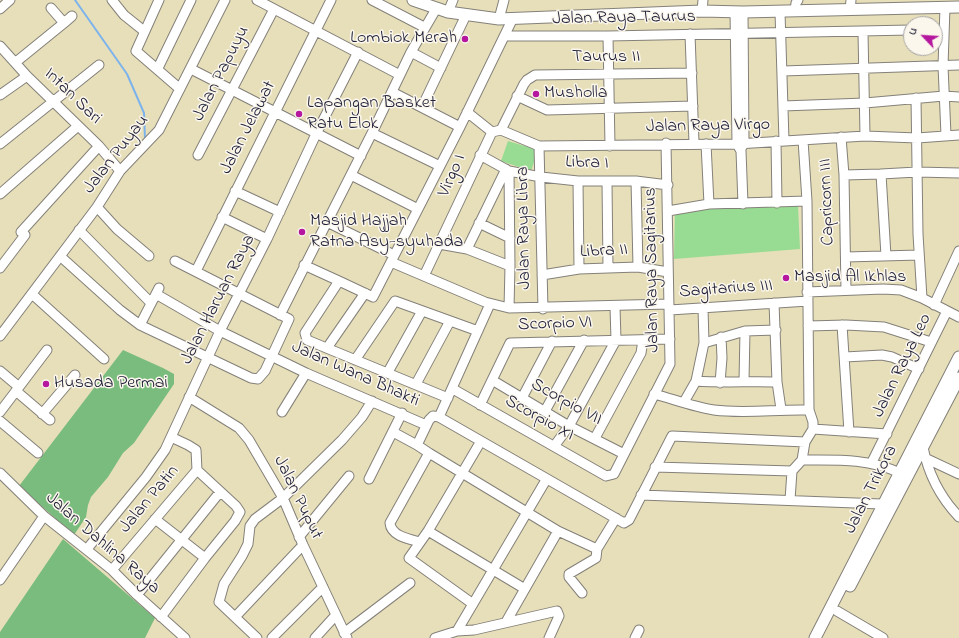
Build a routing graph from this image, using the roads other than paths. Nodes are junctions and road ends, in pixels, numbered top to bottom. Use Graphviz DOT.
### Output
graph roads {
  1 [pos="10,0"];
  2 [pos="112,0"];
  3 [pos="159,0"];
  4 [pos="191,0"];
  5 [pos="225,0"];
  6 [pos="257,0"];
  7 [pos="331,0"];
  8 [pos="372,0"];
  9 [pos="413,0"];
  10 [pos="453,0"];
  11 [pos="504,0"];
  12 [pos="704,0"];
  13 [pos="923,4"];
  14 [pos="797,5"];
  15 [pos="851,5"];
  16 [pos="945,7"];
  17 [pos="959,7"];
  18 [pos="51,8"];
  19 [pos="0,9"];
  20 [pos="274,9"];
  21 [pos="436,9"];
  22 [pos="448,12"];
  23 [pos="702,12"];
  24 [pos="739,12"];
  25 [pos="780,12"];
  26 [pos="72,16"];
  27 [pos="466,16"];
  28 [pos="943,16"];
  29 [pos="513,18"];
  30 [pos="499,19"];
  31 [pos="64,23"];
  32 [pos="424,27"];
  33 [pos="316,30"];
  34 [pos="903,30"];
  35 [pos="144,31"];
  36 [pos="739,32"];
  37 [pos="863,32"];
  38 [pos="690,34"];
  39 [pos="782,34"];
  40 [pos="505,36"];
  41 [pos="608,36"];
  42 [pos="0,46"];
  43 [pos="358,52"];
  44 [pos="411,52"];
  45 [pos="942,56"];
  46 [pos="16,62"];
  47 [pos="99,65"];
  48 [pos="959,65"];
  49 [pos="943,66"];
  50 [pos="158,68"];
  51 [pos="441,68"];
  52 [pos="191,69"];
  53 [pos="865,70"];
  54 [pos="783,72"];
  55 [pos="609,74"];
  56 [pos="692,74"];
  57 [pos="400,75"];
  58 [pos="27,76"];
  59 [pos="524,84"];
  60 [pos="180,89"];
  61 [pos="232,90"];
  62 [pos="392,92"];
  63 [pos="0,95"];
  64 [pos="517,96"];
  65 [pos="944,96"];
  66 [pos="959,96"];
  67 [pos="916,98"];
  68 [pos="53,102"];
  69 [pos="865,103"];
  70 [pos="693,106"];
  71 [pos="783,106"];
  72 [pos="422,107"];
  73 [pos="610,109"];
  74 [pos="275,112"];
  75 [pos="468,112"];
  76 [pos="78,126"];
  77 [pos="460,127"];
  78 [pos="496,131"];
  79 [pos="317,132"];
  80 [pos="372,133"];
  81 [pos="946,135"];
  82 [pos="959,135"];
  83 [pos="865,136"];
  84 [pos="841,137"];
  85 [pos="917,138"];
  86 [pos="804,140"];
  87 [pos="780,141"];
  88 [pos="666,143"];
  89 [pos="694,143"];
  90 [pos="0,144"];
  91 [pos="706,144"];
  92 [pos="99,146"];
  93 [pos="539,146"];
  94 [pos="610,146"];
  95 [pos="741,146"];
  96 [pos="480,154"];
  97 [pos="198,155"];
  98 [pos="361,156"];
  99 [pos="440,166"];
  100 [pos="507,170"];
  101 [pos="120,171"];
  102 [pos="917,172"];
  103 [pos="959,173"];
  104 [pos="882,174"];
  105 [pos="351,175"];
  106 [pos="844,175"];
  107 [pos="541,177"];
  108 [pos="578,181"];
  109 [pos="636,181"];
  110 [pos="607,182"];
  111 [pos="668,185"];
  112 [pos="235,190"];
  113 [pos="0,194"];
  114 [pos="807,201"];
  115 [pos="777,203"];
  116 [pos="708,204"];
  117 [pos="743,204"];
  118 [pos="97,207"];
  119 [pos="418,209"];
  120 [pos="668,211"];
  121 [pos="280,212"];
  122 [pos="222,217"];
  123 [pos="327,222"];
  124 [pos="479,223"];
  125 [pos="79,230"];
  126 [pos="510,238"];
  127 [pos="267,239"];
  128 [pos="439,244"];
  129 [pos="467,249"];
  130 [pos="959,251"];
  131 [pos="60,256"];
  132 [pos="149,256"];
  133 [pos="886,256"];
  134 [pos="919,256"];
  135 [pos="846,257"];
  136 [pos="392,259"];
  137 [pos="175,261"];
  138 [pos="304,265"];
  139 [pos="510,266"];
  140 [pos="638,267"];
  141 [pos="0,268"];
  142 [pos="608,268"];
  143 [pos="579,269"];
  144 [pos="196,272"];
  145 [pos="668,272"];
  146 [pos="424,276"];
  147 [pos="542,276"];
  148 [pos="339,281"];
  149 [pos="846,290"];
  150 [pos="366,293"];
  151 [pos="32,294"];
  152 [pos="239,294"];
  153 [pos="808,297"];
  154 [pos="922,298"];
  155 [pos="151,302"];
  156 [pos="774,303"];
  157 [pos="490,304"];
  158 [pos="934,305"];
  159 [pos="615,307"];
  160 [pos="669,307"];
  161 [pos="509,308"];
  162 [pos="543,308"];
  163 [pos="703,308"];
  164 [pos="422,311"];
  165 [pos="947,311"];
  166 [pos="280,315"];
  167 [pos="959,317"];
  168 [pos="450,321"];
  169 [pos="140,325"];
  170 [pos="842,325"];
  171 [pos="808,326"];
  172 [pos="776,330"];
  173 [pos="220,331"];
  174 [pos="478,331"];
  175 [pos="745,331"];
  176 [pos="0,336"];
  177 [pos="721,337"];
  178 [pos="670,339"];
  179 [pos="584,340"];
  180 [pos="616,340"];
  181 [pos="643,340"];
  182 [pos="552,341"];
  183 [pos="931,342"];
  184 [pos="704,343"];
  185 [pos="327,348"];
  186 [pos="47,350"];
  187 [pos="272,355"];
  188 [pos="208,357"];
  189 [pos="845,357"];
  190 [pos="959,357"];
  191 [pos="104,359"];
  192 [pos="355,360"];
  193 [pos="919,369"];
  194 [pos="0,371"];
  195 [pos="388,372"];
  196 [pos="306,373"];
  197 [pos="75,375"];
  198 [pos="492,380"];
  199 [pos="696,381"];
  200 [pos="744,381"];
  201 [pos="777,382"];
  202 [pos="720,383"];
  203 [pos="416,384"];
  204 [pos="955,384"];
  205 [pos="17,389"];
  206 [pos="452,389"];
  207 [pos="654,394"];
  208 [pos="189,397"];
  209 [pos="448,398"];
  210 [pos="522,398"];
  211 [pos="372,401"];
  212 [pos="684,402"];
  213 [pos="480,405"];
  214 [pos="781,409"];
  215 [pos="809,410"];
  216 [pos="545,411"];
  217 [pos="0,412"];
  218 [pos="282,412"];
  219 [pos="402,413"];
  220 [pos="42,414"];
  221 [pos="439,417"];
  222 [pos="50,420"];
  223 [pos="0,421"];
  224 [pos="426,425"];
  225 [pos="569,426"];
  226 [pos="813,429"];
  227 [pos="393,432"];
  228 [pos="849,432"];
  229 [pos="887,434"];
  230 [pos="171,437"];
  231 [pos="595,438"];
  232 [pos="481,441"];
  233 [pos="806,442"];
  234 [pos="417,445"];
  235 [pos="555,446"];
  236 [pos="924,452"];
  237 [pos="38,453"];
  238 [pos="429,453"];
  239 [pos="624,454"];
  240 [pos="802,460"];
  241 [pos="872,462"];
  242 [pos="656,467"];
  243 [pos="197,470"];
  244 [pos="792,471"];
  245 [pos="0,473"];
  246 [pos="462,473"];
  247 [pos="900,473"];
  248 [pos="959,474"];
  249 [pos="349,476"];
  250 [pos="609,476"];
  251 [pos="369,479"];
  252 [pos="546,480"];
  253 [pos="220,492"];
  254 [pos="641,495"];
  255 [pos="283,498"];
  256 [pos="790,500"];
  257 [pos="883,510"];
  258 [pos="527,512"];
  259 [pos="44,516"];
  260 [pos="959,516"];
  261 [pos="616,518"];
  262 [pos="155,519"];
  263 [pos="558,531"];
  264 [pos="428,532"];
  265 [pos="180,539"];
  266 [pos="301,541"];
  267 [pos="420,542"];
  268 [pos="87,549"];
  269 [pos="597,549"];
  270 [pos="204,558"];
  271 [pos="112,570"];
  272 [pos="493,571"];
  273 [pos="0,580"];
  274 [pos="410,583"];
  275 [pos="322,587"];
  276 [pos="525,589"];
  277 [pos="582,593"];
  278 [pos="137,595"];
  279 [pos="473,604"];
  280 [pos="837,610"];
  281 [pos="336,615"];
  282 [pos="236,616"];
  283 [pos="161,617"];
  284 [pos="506,622"];
  285 [pos="474,630"];
  286 [pos="457,631"];
  287 [pos="346,635"];
  288 [pos="185,638"];
  289 [pos="257,638"];
  290 [pos="272,638"];
  291 [pos="315,638"];
  292 [pos="437,638"];
  293 [pos="480,638"];
  294 [pos="548,638"];
  295 [pos="815,638"];
  296 [pos="823,638"];
  297 [pos="883,638"];
  1 -- 19 [label="street"];
  2 -- 35 [label="street"];
  3 -- 35 [label="street"];
  4 -- 50 [label="street"];
  5 -- 52 [label="street, Jalan Puyau"];
  6 -- 20 [label="street"];
  7 -- 33 [label="street, Jalan Jelawat"];
  8 -- 32 [label="street"];
  9 -- 21 [label="main road"];
  10 -- 22 [label="street"];
  11 -- 30 [label="street"];
  12 -- 23 [label="street"];
  13 -- 15 [label="main road"];
  13 -- 16 [label="main road"];
  14 -- 15 [label="main road"];
  14 -- 25 [label="main road"];
  16 -- 17 [label="main road"];
  16 -- 28 [label="street"];
  18 -- 31 [label="street"];
  20 -- 33 [label="street"];
  20 -- 61 [label="street, Jalan Papuyu"];
  21 -- 22 [label="main road"];
  21 -- 32 [label="street"];
  22 -- 27 [label="main road"];
  23 -- 24 [label="main road"];
  23 -- 29 [label="main road"];
  24 -- 25 [label="main road"];
  24 -- 36 [label="street"];
  25 -- 39 [label="street"];
  26 -- 31 [label="street"];
  27 -- 30 [label="main road"];
  27 -- 51 [label="street"];
  29 -- 30 [label="main road"];
  29 -- 40 [label="street"];
  31 -- 46 [label="street"];
  32 -- 44 [label="street"];
  33 -- 43 [label="street"];
  33 -- 74 [label="street, Jalan Jelawat"];
  34 -- 37 [label="street, Jalan Raya Taurus"];
  35 -- 50 [label="street"];
  36 -- 38 [label="street, Jalan Raya Taurus"];
  36 -- 39 [label="street, Jalan Raya Taurus"];
  36 -- 95 [label="street"];
  37 -- 39 [label="street, Jalan Raya Taurus"];
  37 -- 53 [label="street"];
  38 -- 41 [label="street, Jalan Raya Taurus"];
  38 -- 56 [label="street"];
  39 -- 54 [label="street"];
  40 -- 41 [label="street, Jalan Raya Taurus"];
  40 -- 75 [label="street"];
  41 -- 55 [label="street"];
  42 -- 46 [label="street, Intan Sari"];
  43 -- 57 [label="street"];
  43 -- 79 [label="street, Jalan Haruan Raya"];
  44 -- 51 [label="street"];
  44 -- 57 [label="street"];
  45 -- 49 [label="street"];
  46 -- 58 [label="street, Intan Sari"];
  47 -- 68 [label="street"];
  48 -- 49 [label="street"];
  49 -- 53 [label="street"];
  49 -- 65 [label="street"];
  50 -- 60 [label="street"];
  51 -- 72 [label="street"];
  52 -- 60 [label="street, Jalan Puyau"];
  52 -- 61 [label="street"];
  53 -- 54 [label="street"];
  53 -- 69 [label="street"];
  54 -- 71 [label="street"];
  55 -- 56 [label="street, Taurus II"];
  55 -- 59 [label="street, Taurus II"];
  55 -- 73 [label="street"];
  56 -- 70 [label="street"];
  57 -- 62 [label="street"];
  58 -- 63 [label="street"];
  58 -- 68 [label="street, Intan Sari"];
  59 -- 64 [label="street, Virgo I"];
  60 -- 101 [label="street, Jalan Puyau"];
  61 -- 74 [label="street"];
  61 -- 97 [label="street, Jalan Papuyu"];
  62 -- 72 [label="street"];
  62 -- 80 [label="street"];
  64 -- 73 [label="street"];
  64 -- 78 [label="street, Virgo I"];
  65 -- 66 [label="street"];
  65 -- 67 [label="street"];
  65 -- 81 [label="street"];
  67 -- 69 [label="street"];
  67 -- 85 [label="street"];
  68 -- 76 [label="street, Intan Sari"];
  68 -- 90 [label="street"];
  69 -- 71 [label="street"];
  69 -- 83 [label="street"];
  70 -- 73 [label="street"];
  70 -- 89 [label="street"];
  71 -- 87 [label="street"];
  72 -- 77 [label="street"];
  73 -- 94 [label="street"];
  74 -- 79 [label="street"];
  74 -- 112 [label="street, Jalan Jelawat"];
  75 -- 77 [label="street"];
  75 -- 78 [label="street, Jalan Raya Virgo"];
  76 -- 92 [label="street, Intan Sari"];
  76 -- 113 [label="street"];
  77 -- 99 [label="street"];
  78 -- 93 [label="street, Jalan Raya Virgo"];
  78 -- 96 [label="street, Virgo I"];
  79 -- 98 [label="street"];
  79 -- 121 [label="street, Jalan Haruan Raya"];
  80 -- 98 [label="street"];
  80 -- 99 [label="street"];
  81 -- 82 [label="street, Jalan Raya Virgo"];
  81 -- 85 [label="street, Jalan Raya Virgo"];
  83 -- 84 [label="street, Jalan Raya Virgo"];
  83 -- 85 [label="street, Jalan Raya Virgo"];
  84 -- 86 [label="street, Jalan Raya Virgo"];
  84 -- 106 [label="street, Capricorn III"];
  85 -- 102 [label="street"];
  86 -- 87 [label="street, Jalan Raya Virgo"];
  86 -- 114 [label="street"];
  87 -- 95 [label="street, Jalan Raya Virgo"];
  87 -- 115 [label="street"];
  88 -- 89 [label="street, Jalan Raya Virgo"];
  88 -- 94 [label="street, Jalan Raya Virgo"];
  88 -- 111 [label="street, Jalan Raya Sagitarius"];
  89 -- 91 [label="street, Jalan Raya Virgo"];
  91 -- 95 [label="street, Jalan Raya Virgo"];
  91 -- 116 [label="street"];
  92 -- 101 [label="street, Intan Sari"];
  92 -- 141 [label="street"];
  93 -- 94 [label="street, Jalan Raya Virgo"];
  93 -- 107 [label="street, Jalan Raya Libra"];
  95 -- 117 [label="street"];
  96 -- 100 [label="street"];
  96 -- 128 [label="street, Virgo I"];
  98 -- 105 [label="street"];
  99 -- 119 [label="street"];
  100 -- 107 [label="street, Libra I"];
  100 -- 124 [label="street"];
  100 -- 126 [label="street"];
  101 -- 118 [label="street, Jalan Puyau"];
  102 -- 103 [label="street"];
  102 -- 104 [label="street"];
  102 -- 134 [label="street"];
  104 -- 106 [label="street"];
  104 -- 133 [label="street"];
  105 -- 119 [label="street"];
  105 -- 123 [label="street"];
  106 -- 135 [label="street, Capricorn III"];
  107 -- 108 [label="street, Libra I"];
  107 -- 147 [label="street, Jalan Raya Libra"];
  108 -- 110 [label="street, Libra I"];
  108 -- 143 [label="street"];
  109 -- 110 [label="street, Libra I"];
  109 -- 111 [label="street, Libra I"];
  109 -- 140 [label="street"];
  110 -- 142 [label="street"];
  111 -- 120 [label="street, Jalan Raya Sagitarius"];
  112 -- 121 [label="street"];
  112 -- 122 [label="street, Jalan Jelawat"];
  114 -- 115 [label="street"];
  114 -- 153 [label="street"];
  115 -- 117 [label="street"];
  116 -- 117 [label="street"];
  116 -- 120 [label="street"];
  118 -- 125 [label="street, Jalan Puyau"];
  118 -- 132 [label="street"];
  119 -- 136 [label="street"];
  120 -- 145 [label="street, Jalan Raya Sagitarius"];
  121 -- 127 [label="street, Jalan Haruan Raya"];
  122 -- 127 [label="street"];
  122 -- 144 [label="street, Jalan Jelawat"];
  123 -- 136 [label="street, Sagitarius III"];
  123 -- 138 [label="street"];
  124 -- 126 [label="street"];
  124 -- 129 [label="street"];
  125 -- 131 [label="street, Jalan Puyau"];
  125 -- 155 [label="street"];
  126 -- 139 [label="street"];
  127 -- 152 [label="street, Jalan Haruan Raya"];
  128 -- 129 [label="street"];
  128 -- 146 [label="street, Virgo I"];
  129 -- 139 [label="street"];
  130 -- 158 [label="street"];
  131 -- 151 [label="street, Jalan Puyau"];
  131 -- 169 [label="street"];
  133 -- 134 [label="street"];
  133 -- 135 [label="street"];
  134 -- 154 [label="street"];
  135 -- 149 [label="street, Capricorn III"];
  136 -- 146 [label="street, Sagitarius III"];
  136 -- 150 [label="street"];
  137 -- 144 [label="street"];
  138 -- 148 [label="street"];
  138 -- 166 [label="street"];
  139 -- 161 [label="street"];
  140 -- 142 [label="street, Libra II"];
  140 -- 145 [label="street, Libra II"];
  142 -- 143 [label="street, Libra II"];
  143 -- 147 [label="street, Libra II"];
  144 -- 152 [label="street"];
  145 -- 160 [label="street, Jalan Raya Sagitarius"];
  146 -- 157 [label="street, Sagitarius III"];
  147 -- 162 [label="street, Jalan Raya Libra"];
  148 -- 150 [label="street"];
  148 -- 185 [label="street"];
  149 -- 153 [label="street, Sagitarius III"];
  149 -- 154 [label="street, Sagitarius III"];
  150 -- 185 [label="street"];
  151 -- 176 [label="street, Jalan Puyau"];
  151 -- 191 [label="street"];
  152 -- 166 [label="street"];
  152 -- 173 [label="street, Jalan Haruan Raya"];
  153 -- 156 [label="street, Sagitarius III"];
  153 -- 171 [label="street"];
  154 -- 158 [label="street, Sagitarius III"];
  155 -- 169 [label="street"];
  155 -- 173 [label="street, Jalan Wana Bhakti"];
  156 -- 163 [label="street, Sagitarius III"];
  156 -- 172 [label="street"];
  157 -- 161 [label="street, Sagitarius III"];
  157 -- 174 [label="street"];
  158 -- 165 [label="street, Sagitarius III"];
  159 -- 160 [label="street, Sagitarius III"];
  159 -- 162 [label="street, Sagitarius III"];
  159 -- 180 [label="street"];
  160 -- 163 [label="street, Sagitarius III"];
  160 -- 178 [label="street, Jalan Raya Sagitarius"];
  161 -- 162 [label="street, Sagitarius III"];
  163 -- 184 [label="street"];
  164 -- 168 [label="street"];
  164 -- 192 [label="street"];
  164 -- 195 [label="street"];
  165 -- 167 [label="street, Sagitarius III"];
  165 -- 183 [label="street, Jalan Raya Leo"];
  166 -- 187 [label="street"];
  168 -- 174 [label="street"];
  168 -- 203 [label="street"];
  169 -- 188 [label="street"];
  170 -- 171 [label="street"];
  170 -- 183 [label="street"];
  170 -- 189 [label="street"];
  171 -- 215 [label="street"];
  172 -- 175 [label="street"];
  172 -- 201 [label="street"];
  173 -- 187 [label="street, Jalan Wana Bhakti"];
  173 -- 188 [label="street, Jalan Haruan Raya"];
  174 -- 206 [label="street"];
  175 -- 177 [label="street"];
  175 -- 200 [label="street"];
  177 -- 184 [label="street"];
  177 -- 202 [label="street"];
  178 -- 181 [label="street, Scorpio VI"];
  178 -- 207 [label="street, Jalan Raya Sagitarius"];
  179 -- 180 [label="street, Scorpio VI"];
  179 -- 182 [label="street, Scorpio VI"];
  179 -- 216 [label="street"];
  180 -- 181 [label="street, Scorpio VI"];
  180 -- 225 [label="street"];
  181 -- 231 [label="street"];
  182 -- 198 [label="street, Scorpio VI"];
  182 -- 210 [label="street"];
  183 -- 193 [label="street, Jalan Raya Leo"];
  184 -- 199 [label="street"];
  185 -- 192 [label="street"];
  186 -- 205 [label="street"];
  187 -- 188 [label="street"];
  187 -- 196 [label="street, Jalan Wana Bhakti"];
  188 -- 208 [label="street, Jalan Haruan Raya"];
  189 -- 193 [label="street"];
  189 -- 228 [label="street"];
  190 -- 204 [label="main road, Jalan Trikora"];
  192 -- 195 [label="street"];
  193 -- 229 [label="street, Jalan Raya Leo"];
  194 -- 205 [label="street"];
  195 -- 203 [label="street"];
  196 -- 211 [label="street, Jalan Wana Bhakti"];
  196 -- 218 [label="street"];
  197 -- 220 [label="street"];
  198 -- 210 [label="street, Scorpio VII"];
  198 -- 213 [label="street, Scorpio VI"];
  199 -- 202 [label="street"];
  199 -- 212 [label="street"];
  200 -- 201 [label="street"];
  200 -- 202 [label="street"];
  201 -- 214 [label="street"];
  203 -- 209 [label="street"];
  204 -- 236 [label="main road, Jalan Trikora"];
  204 -- 247 [label="main road, Jalan Trikora"];
  205 -- 217 [label="street"];
  205 -- 220 [label="street"];
  206 -- 209 [label="street"];
  206 -- 213 [label="street, Scorpio XI"];
  207 -- 212 [label="street"];
  207 -- 239 [label="street, Jalan Raya Sagitarius"];
  208 -- 230 [label="street, Jalan Haruan Raya"];
  208 -- 255 [label="street, Jalan Puput"];
  209 -- 221 [label="street"];
  210 -- 216 [label="street, Scorpio VII"];
  211 -- 219 [label="street, Jalan Wana Bhakti"];
  211 -- 255 [label="street"];
  212 -- 214 [label="street"];
  213 -- 235 [label="street, Scorpio XI"];
  214 -- 215 [label="street"];
  215 -- 226 [label="street"];
  216 -- 225 [label="street, Scorpio VII"];
  219 -- 224 [label="street, Jalan Wana Bhakti"];
  219 -- 227 [label="street"];
  220 -- 222 [label="street"];
  221 -- 224 [label="street"];
  221 -- 232 [label="street"];
  223 -- 237 [label="street"];
  224 -- 234 [label="street"];
  225 -- 231 [label="street, Scorpio VII"];
  225 -- 235 [label="street"];
  226 -- 228 [label="street"];
  226 -- 233 [label="street"];
  227 -- 234 [label="street"];
  227 -- 251 [label="street"];
  228 -- 229 [label="street"];
  229 -- 241 [label="street, Jalan Raya Leo"];
  230 -- 243 [label="street"];
  230 -- 268 [label="street, Jalan Haruan Raya"];
  231 -- 239 [label="street, Scorpio VII"];
  232 -- 246 [label="street"];
  232 -- 252 [label="street"];
  233 -- 240 [label="street"];
  233 -- 242 [label="street"];
  234 -- 238 [label="street"];
  235 -- 250 [label="street, Scorpio XI"];
  236 -- 248 [label="street"];
  236 -- 257 [label="main road, Jalan Trikora"];
  236 -- 260 [label="street"];
  238 -- 246 [label="street"];
  238 -- 267 [label="street"];
  239 -- 250 [label="street, Jalan Raya Sagitarius"];
  240 -- 241 [label="street"];
  240 -- 244 [label="street"];
  241 -- 247 [label="street"];
  242 -- 244 [label="street"];
  242 -- 254 [label="street"];
  243 -- 253 [label="street"];
  243 -- 262 [label="street, Jalan Patin"];
  244 -- 256 [label="street"];
  245 -- 259 [label="street, Jalan Dahlina Raya"];
  246 -- 258 [label="street"];
  246 -- 264 [label="street"];
  247 -- 257 [label="main road, Jalan Trikora"];
  249 -- 266 [label="street"];
  252 -- 258 [label="street"];
  252 -- 261 [label="street"];
  253 -- 265 [label="street"];
  253 -- 270 [label="street"];
  254 -- 256 [label="street"];
  254 -- 261 [label="street"];
  255 -- 266 [label="street, Jalan Puput"];
  255 -- 282 [label="street"];
  256 -- 257 [label="street"];
  257 -- 280 [label="main road, Jalan Trikora"];
  257 -- 295 [label="main road, Jalan Trikora"];
  258 -- 263 [label="street"];
  258 -- 272 [label="street"];
  259 -- 268 [label="street, Jalan Dahlina Raya"];
  259 -- 273 [label="street"];
  261 -- 269 [label="street"];
  262 -- 265 [label="street"];
  262 -- 271 [label="street, Jalan Patin"];
  263 -- 269 [label="street"];
  263 -- 276 [label="street"];
  264 -- 267 [label="street"];
  264 -- 272 [label="street"];
  265 -- 270 [label="street"];
  265 -- 278 [label="street"];
  266 -- 275 [label="street, Jalan Puput"];
  266 -- 282 [label="street"];
  267 -- 279 [label="street"];
  268 -- 271 [label="street, Jalan Dahlina Raya"];
  269 -- 277 [label="street"];
  270 -- 283 [label="street"];
  271 -- 278 [label="street, Jalan Dahlina Raya"];
  272 -- 276 [label="street"];
  272 -- 279 [label="street"];
  274 -- 287 [label="street"];
  275 -- 281 [label="street, Jalan Puput"];
  275 -- 290 [label="street"];
  276 -- 284 [label="street"];
  278 -- 283 [label="street, Jalan Dahlina Raya"];
  279 -- 286 [label="street"];
  280 -- 296 [label="main road, Jalan Trikora"];
  280 -- 297 [label="street"];
  281 -- 287 [label="street, Jalan Puput"];
  281 -- 291 [label="street"];
  282 -- 289 [label="street"];
  283 -- 288 [label="street, Jalan Dahlina Raya"];
  284 -- 285 [label="street"];
  284 -- 294 [label="street"];
  285 -- 286 [label="street"];
  285 -- 293 [label="street"];
  286 -- 292 [label="street"];
}
